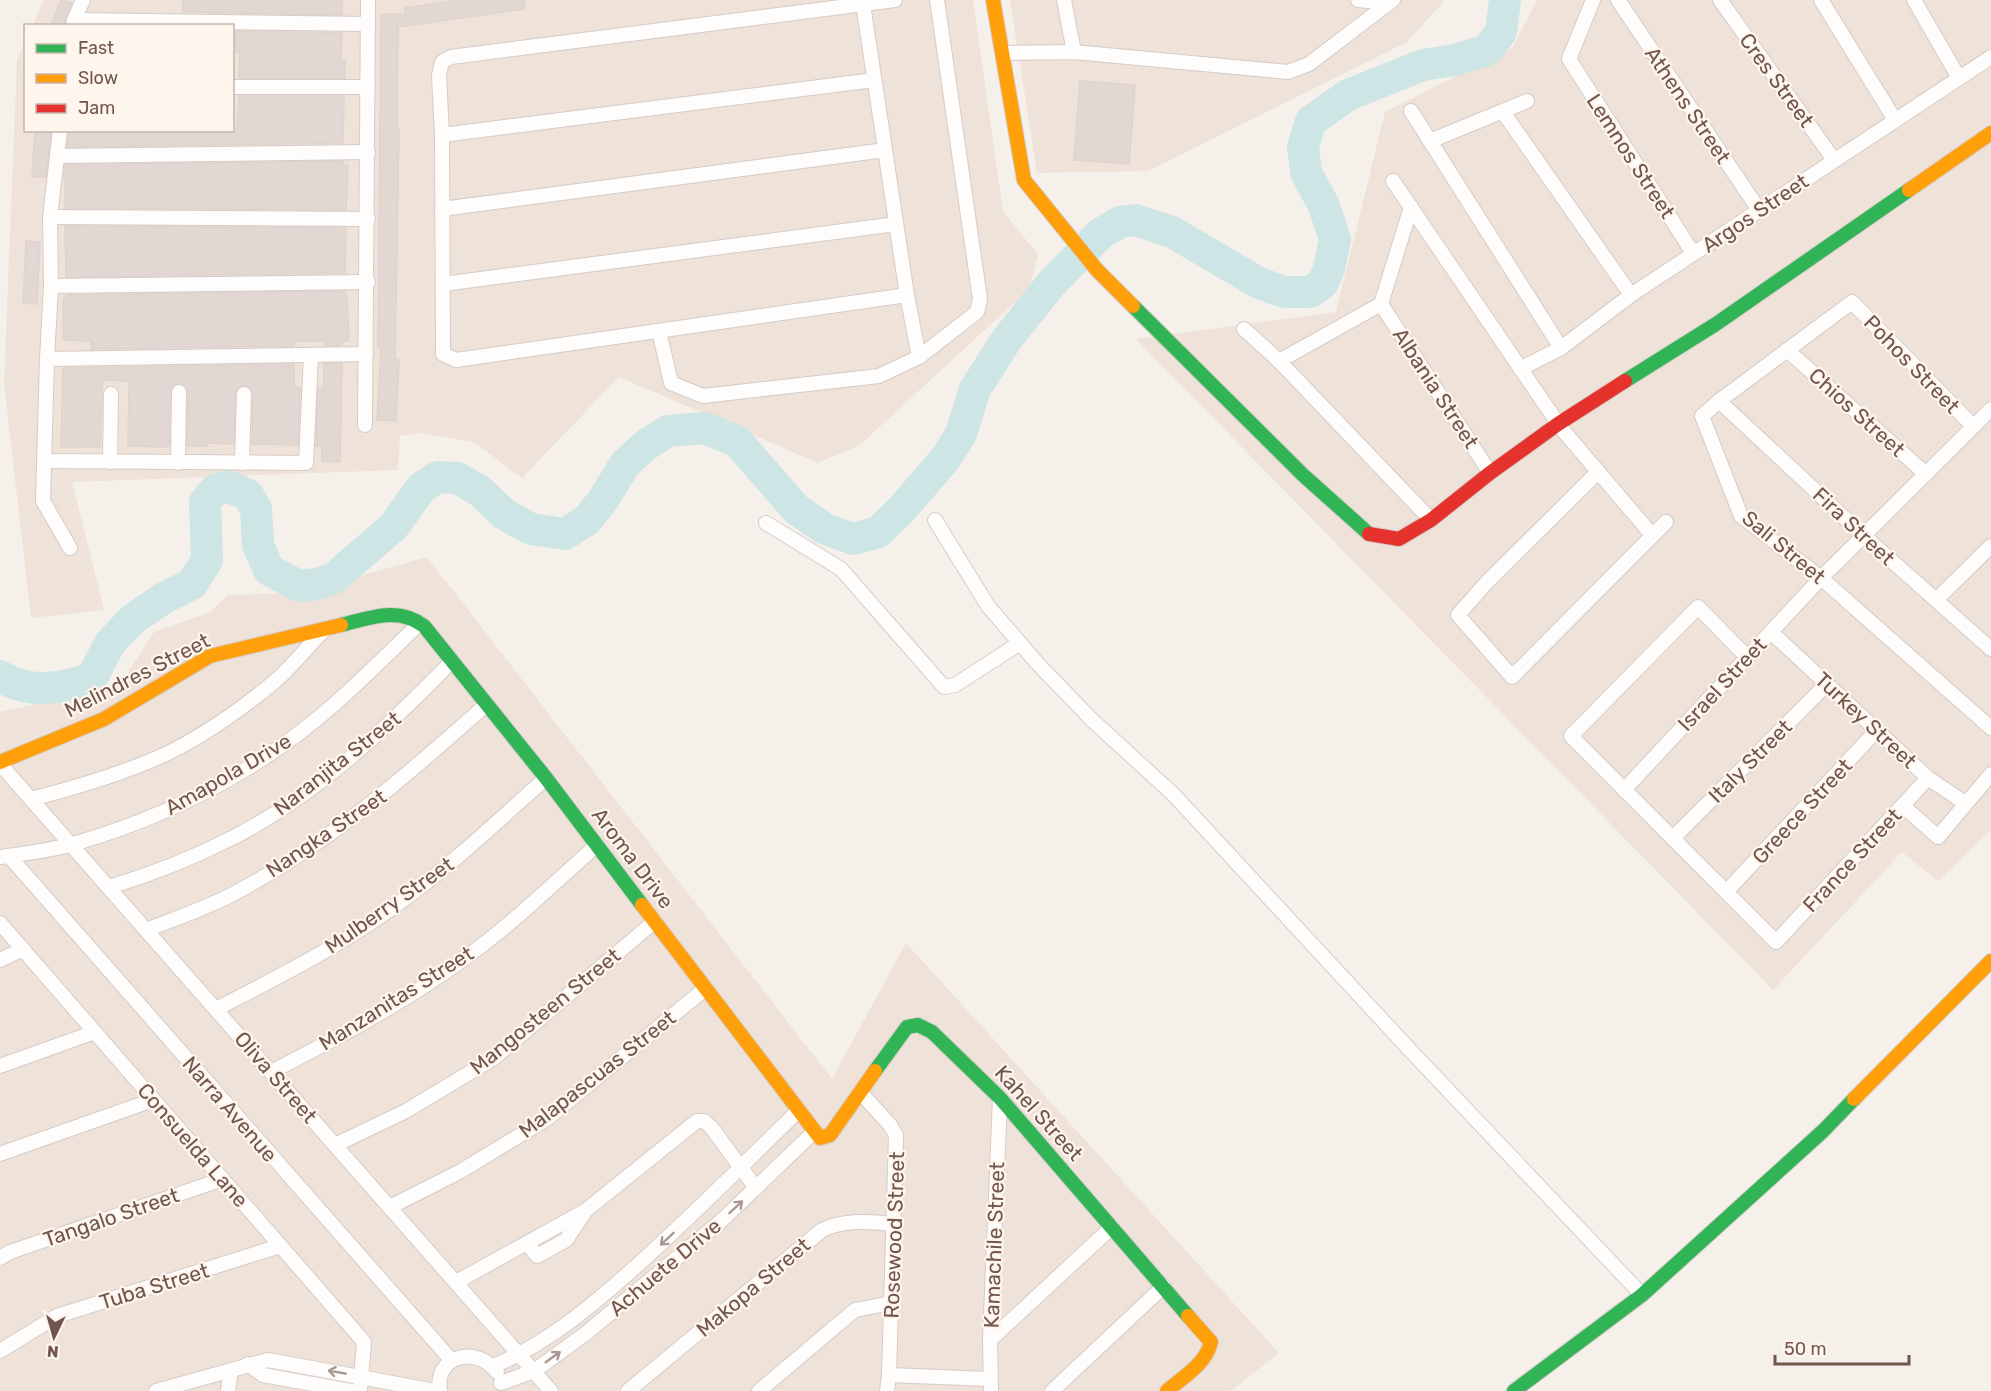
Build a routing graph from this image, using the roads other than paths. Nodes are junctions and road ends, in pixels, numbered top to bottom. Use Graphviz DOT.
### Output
graph roads {
  1 [pos="83,0"];
  2 [pos="368,0"];
  3 [pos="896,0"];
  4 [pos="937,0"];
  5 [pos="993,0"];
  6 [pos="1064,0"];
  7 [pos="1358,0"];
  8 [pos="1593,0"];
  9 [pos="1618,0"];
  10 [pos="1720,0"];
  11 [pos="1821,0"];
  12 [pos="1914,0"];
  13 [pos="1391,2"];
  14 [pos="863,4"];
  15 [pos="73,23"];
  16 [pos="368,24"];
  17 [pos="1074,52"];
  18 [pos="1003,53"];
  19 [pos="1991,57"];
  20 [pos="1959,78"];
  21 [pos="874,80"];
  22 [pos="234,87"];
  23 [pos="368,87"];
  24 [pos="1527,100"];
  25 [pos="1411,111"];
  26 [pos="1503,112"];
  27 [pos="1895,120"];
  28 [pos="60,132"];
  29 [pos="1991,133"];
  30 [pos="442,135"];
  31 [pos="1430,141"];
  32 [pos="885,150"];
  33 [pos="368,152"];
  34 [pos="57,156"];
  35 [pos="1834,160"];
  36 [pos="1393,181"];
  37 [pos="1411,207"];
  38 [pos="442,209"];
  39 [pos="1759,210"];
  40 [pos="50,217"];
  41 [pos="368,219"];
  42 [pos="896,224"];
  43 [pos="1694,254"];
  44 [pos="368,282"];
  45 [pos="443,284"];
  46 [pos="51,286"];
  47 [pos="907,295"];
  48 [pos="1631,295"];
  49 [pos="1852,302"];
  50 [pos="1381,304"];
  51 [pos="1244,329"];
  52 [pos="659,331"];
  53 [pos="1561,348"];
  54 [pos="1787,350"];
  55 [pos="366,354"];
  56 [pos="311,355"];
  57 [pos="919,357"];
  58 [pos="47,359"];
  59 [pos="1279,361"];
  60 [pos="1520,369"];
  61 [pos="179,392"];
  62 [pos="244,393"];
  63 [pos="111,394"];
  64 [pos="1719,400"];
  65 [pos="1991,409"];
  66 [pos="1558,424"];
  67 [pos="365,425"];
  68 [pos="1973,426"];
  69 [pos="44,461"];
  70 [pos="110,462"];
  71 [pos="178,462"];
  72 [pos="242,463"];
  73 [pos="1598,472"];
  74 [pos="1490,473"];
  75 [pos="1926,474"];
  76 [pos="935,520"];
  77 [pos="1431,520"];
  78 [pos="1666,522"];
  79 [pos="766,524"];
  80 [pos="1652,535"];
  81 [pos="1864,536"];
  82 [pos="1991,546"];
  83 [pos="70,548"];
  84 [pos="1821,578"];
  85 [pos="1936,600"];
  86 [pos="401,614"];
  87 [pos="420,623"];
  88 [pos="324,630"];
  89 [pos="1771,632"];
  90 [pos="1020,643"];
  91 [pos="1991,649"];
  92 [pos="1747,657"];
  93 [pos="452,661"];
  94 [pos="1827,684"];
  95 [pos="487,704"];
  96 [pos="1991,728"];
  97 [pos="1877,730"];
  98 [pos="0,763"];
  99 [pos="1991,774"];
  100 [pos="546,778"];
  101 [pos="1928,778"];
  102 [pos="1624,790"];
  103 [pos="31,799"];
  104 [pos="1965,803"];
  105 [pos="1903,806"];
  106 [pos="1672,838"];
  107 [pos="71,845"];
  108 [pos="597,845"];
  109 [pos="4,857"];
  110 [pos="109,887"];
  111 [pos="1726,892"];
  112 [pos="655,921"];
  113 [pos="0,923"];
  114 [pos="146,930"];
  115 [pos="23,949"];
  116 [pos="0,960"];
  117 [pos="1991,961"];
  118 [pos="706,988"];
  119 [pos="216,1009"];
  120 [pos="95,1032"];
  121 [pos="0,1066"];
  122 [pos="271,1072"];
  123 [pos="860,1092"];
  124 [pos="1000,1098"];
  125 [pos="153,1100"];
  126 [pos="799,1110"];
  127 [pos="818,1134"];
  128 [pos="335,1145"];
  129 [pos="0,1154"];
  130 [pos="741,1167"];
  131 [pos="223,1179"];
  132 [pos="756,1188"];
  133 [pos="390,1207"];
  134 [pos="893,1224"];
  135 [pos="1112,1227"];
  136 [pos="280,1246"];
  137 [pos="0,1258"];
  138 [pos="456,1282"];
  139 [pos="1164,1286"];
  140 [pos="1642,1295"];
  141 [pos="891,1303"];
  142 [pos="990,1340"];
  143 [pos="0,1351"];
  144 [pos="520,1355"];
  145 [pos="452,1361"];
  146 [pos="248,1364"];
  147 [pos="493,1366"];
  148 [pos="231,1370"];
  149 [pos="534,1371"];
  150 [pos="890,1376"];
  151 [pos="363,1377"];
  152 [pos="990,1385"];
  153 [pos="501,1387"];
  154 [pos="156,1391"];
  155 [pos="228,1391"];
  156 [pos="351,1391"];
  157 [pos="360,1391"];
  158 [pos="437,1391"];
  159 [pos="551,1391"];
  160 [pos="627,1391"];
  161 [pos="759,1391"];
  162 [pos="887,1391"];
  163 [pos="1052,1391"];
  164 [pos="1167,1391"];
  165 [pos="1514,1391"];
  1 -- 15 [label="street"];
  2 -- 16 [label="street"];
  3 -- 14 [label="street"];
  4 -- 57 [label="street"];
  5 -- 18 [label="street"];
  6 -- 17 [label="street"];
  7 -- 13 [label="street"];
  8 -- 43 [label="street, Lemnos Street"];
  9 -- 39 [label="street, Athens Street"];
  10 -- 35 [label="street, Cres Street"];
  11 -- 27 [label="street"];
  12 -- 20 [label="street"];
  13 -- 17 [label="street"];
  14 -- 21 [label="street"];
  14 -- 30 [label="street"];
  15 -- 16 [label="street"];
  16 -- 23 [label="street"];
  17 -- 18 [label="street"];
  18 -- 77 [label="street"];
  19 -- 20 [label="street, Argos Street"];
  20 -- 27 [label="street, Argos Street"];
  21 -- 30 [label="street"];
  21 -- 32 [label="street"];
  22 -- 23 [label="street"];
  23 -- 33 [label="street"];
  24 -- 26 [label="street"];
  25 -- 31 [label="street"];
  26 -- 31 [label="street"];
  26 -- 48 [label="street"];
  27 -- 35 [label="street, Argos Street"];
  28 -- 34 [label="street"];
  29 -- 66 [label="street"];
  30 -- 38 [label="street"];
  31 -- 53 [label="street"];
  32 -- 38 [label="street"];
  32 -- 42 [label="street"];
  33 -- 34 [label="street"];
  33 -- 41 [label="street"];
  34 -- 40 [label="street"];
  35 -- 39 [label="street, Argos Street"];
  36 -- 37 [label="street"];
  37 -- 50 [label="street"];
  37 -- 60 [label="street"];
  38 -- 45 [label="street"];
  39 -- 43 [label="street, Argos Street"];
  40 -- 41 [label="street"];
  40 -- 46 [label="street"];
  41 -- 44 [label="street"];
  42 -- 45 [label="street"];
  42 -- 47 [label="street"];
  43 -- 48 [label="street, Argos Street"];
  44 -- 46 [label="street"];
  44 -- 55 [label="street"];
  45 -- 52 [label="street"];
  46 -- 58 [label="street"];
  47 -- 52 [label="street"];
  47 -- 57 [label="street"];
  48 -- 53 [label="street, Argos Street"];
  49 -- 54 [label="street, Sali Street"];
  49 -- 68 [label="street, Pohos Street"];
  50 -- 59 [label="street"];
  50 -- 74 [label="street, Albania Street"];
  51 -- 59 [label="street"];
  52 -- 57 [label="street"];
  53 -- 60 [label="street, Argos Street"];
  54 -- 64 [label="street, Sali Street"];
  54 -- 75 [label="street, Chios Street"];
  55 -- 56 [label="street"];
  55 -- 67 [label="street"];
  56 -- 58 [label="street"];
  56 -- 72 [label="street"];
  58 -- 69 [label="street"];
  59 -- 77 [label="street"];
  60 -- 66 [label="street"];
  61 -- 71 [label="street"];
  62 -- 72 [label="street"];
  63 -- 70 [label="street"];
  64 -- 81 [label="street, Fira Street"];
  64 -- 84 [label="street, Sali Street"];
  65 -- 68 [label="street, Israel Street"];
  66 -- 73 [label="street"];
  66 -- 74 [label="street"];
  68 -- 75 [label="street, Israel Street"];
  69 -- 70 [label="street"];
  69 -- 83 [label="street"];
  70 -- 71 [label="street"];
  71 -- 72 [label="street"];
  73 -- 80 [label="street"];
  73 -- 80 [label="street"];
  74 -- 77 [label="street"];
  75 -- 81 [label="street, Israel Street"];
  76 -- 90 [label="street"];
  78 -- 80 [label="street"];
  79 -- 90 [label="street"];
  81 -- 84 [label="street, Israel Street"];
  81 -- 85 [label="street, Fira Street"];
  82 -- 85 [label="street"];
  84 -- 89 [label="street, Israel Street"];
  84 -- 96 [label="street, Sali Street"];
  85 -- 91 [label="street, Fira Street"];
  86 -- 87 [label="street, Aroma Drive"];
  86 -- 88 [label="street, Melindres Street"];
  87 -- 93 [label="street, Aroma Drive"];
  87 -- 107 [label="street, Amapola Drive"];
  88 -- 98 [label="street, Melindres Street"];
  88 -- 103 [label="street"];
  89 -- 92 [label="street, Israel Street"];
  89 -- 94 [label="street, Turkey Street"];
  90 -- 140 [label="street"];
  92 -- 102 [label="street, Israel Street"];
  92 -- 102 [label="street"];
  93 -- 95 [label="street, Aroma Drive"];
  93 -- 110 [label="street, Naranjita Street"];
  94 -- 97 [label="street, Turkey Street"];
  94 -- 106 [label="street, Italy Street"];
  95 -- 100 [label="street, Aroma Drive"];
  95 -- 114 [label="street, Nangka Street"];
  97 -- 101 [label="street, Turkey Street"];
  97 -- 111 [label="street, Greece Street"];
  98 -- 103 [label="street, Oliva Street"];
  99 -- 104 [label="street"];
  100 -- 108 [label="street, Aroma Drive"];
  100 -- 119 [label="street, Mulberry Street"];
  101 -- 104 [label="street, Turkey Street"];
  101 -- 105 [label="street, France Street"];
  102 -- 106 [label="street"];
  103 -- 107 [label="street, Oliva Street"];
  104 -- 105 [label="street"];
  105 -- 111 [label="street, France Street"];
  106 -- 111 [label="street"];
  107 -- 109 [label="street, Amapola Drive"];
  107 -- 110 [label="street, Oliva Street"];
  108 -- 112 [label="street, Aroma Drive"];
  108 -- 122 [label="street, Manzanitas Street"];
  109 -- 145 [label="street, Narra Avenue"];
  110 -- 114 [label="street, Oliva Street"];
  112 -- 118 [label="street, Aroma Drive"];
  112 -- 128 [label="street, Mangosteen Street"];
  113 -- 115 [label="street, Consuelda Lane"];
  114 -- 119 [label="street, Oliva Street"];
  115 -- 116 [label="street"];
  115 -- 120 [label="street, Consuelda Lane"];
  117 -- 140 [label="street"];
  118 -- 126 [label="street, Aroma Drive"];
  118 -- 133 [label="street, Malapascuas Street"];
  119 -- 122 [label="street, Oliva Street"];
  120 -- 121 [label="street"];
  120 -- 125 [label="street, Consuelda Lane"];
  122 -- 128 [label="street, Oliva Street"];
  123 -- 124 [label="street, Kahel Street"];
  123 -- 127 [label="street, Kahel Street"];
  123 -- 134 [label="street, Rosewood Street"];
  124 -- 135 [label="street, Kahel Street"];
  124 -- 142 [label="street, Kamachile Street"];
  125 -- 129 [label="street"];
  125 -- 131 [label="street, Consuelda Lane"];
  126 -- 127 [label="street, Aroma Drive"];
  126 -- 130 [label="street, Achuete Drive"];
  127 -- 132 [label="street, Achuete Drive"];
  128 -- 133 [label="street, Oliva Street"];
  130 -- 132 [label="street"];
  130 -- 138 [label="street"];
  130 -- 144 [label="street, Achuete Drive, one-way"];
  131 -- 136 [label="street, Consuelda Lane"];
  131 -- 137 [label="street, Tangalo Street"];
  149 -- 132 [label="street, Achuete Drive, one-way"];
  133 -- 138 [label="street, Oliva Street"];
  134 -- 141 [label="street, Rosewood Street"];
  134 -- 160 [label="street, Makopa Street"];
  135 -- 139 [label="street, Kahel Street"];
  135 -- 142 [label="street"];
  136 -- 143 [label="street, Tuba Street"];
  136 -- 151 [label="street, Consuelda Lane"];
  138 -- 144 [label="street, Oliva Street"];
  139 -- 163 [label="street"];
  139 -- 164 [label="street, Kahel Street"];
  140 -- 165 [label="street"];
  141 -- 150 [label="street, Rosewood Street"];
  141 -- 161 [label="street"];
  142 -- 152 [label="street, Kamachile Street"];
  144 -- 147 [label="street, Achuete Drive"];
  144 -- 149 [label="street, Oliva Street"];
  145 -- 147 [label="street"];
  145 -- 158 [label="street"];
  146 -- 148 [label="street"];
  151 -- 146 [label="street, one-way"];
  146 -- 156 [label="street"];
  147 -- 153 [label="street"];
  148 -- 154 [label="street"];
  148 -- 155 [label="street"];
  149 -- 153 [label="street, Achuete Drive"];
  149 -- 159 [label="street, Oliva Street"];
  150 -- 152 [label="street"];
  150 -- 162 [label="street, Rosewood Street"];
  151 -- 157 [label="street, Consuelda Lane"];
  151 -- 158 [label="street"];
}
